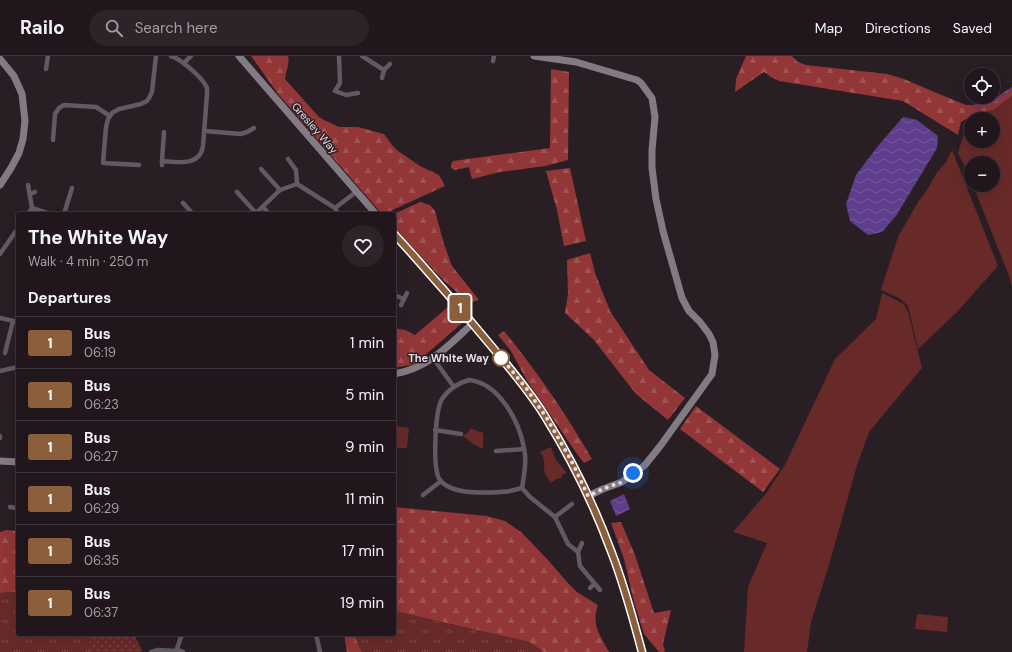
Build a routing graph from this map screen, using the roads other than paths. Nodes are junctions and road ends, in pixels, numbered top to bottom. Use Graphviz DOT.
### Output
graph roads {
  1 [pos="48,56"];
  2 [pos="156,56"];
  3 [pos="171,56"];
  4 [pos="192,56"];
  5 [pos="239,56"];
  6 [pos="339,56"];
  7 [pos="362,56"];
  8 [pos="534,56"];
  9 [pos="0,59"];
  10 [pos="184,63"];
  11 [pos="390,64"];
  12 [pos="46,69"];
  13 [pos="384,70"];
  14 [pos="382,78"];
  15 [pos="358,93"];
  16 [pos="110,116"];
  17 [pos="254,128"];
  18 [pos="205,131"];
  19 [pos="164,132"];
  20 [pos="53,140"];
  21 [pos="288,159"];
  22 [pos="139,165"];
  23 [pos="261,169"];
  24 [pos="297,184"];
  25 [pos="0,185"];
  26 [pos="28,185"];
  27 [pos="72,188"];
  28 [pos="280,190"];
  29 [pos="35,192"];
  30 [pos="237,192"];
  31 [pos="356,192"];
  32 [pos="63,193"];
  33 [pos="30,194"];
  34 [pos="70,195"];
  35 [pos="183,203"];
  36 [pos="263,207"];
  37 [pos="32,208"];
  38 [pos="335,208"];
  39 [pos="29,212"];
  40 [pos="44,212"];
  41 [pos="65,212"];
  42 [pos="190,212"];
  43 [pos="254,212"];
  44 [pos="258,212"];
  45 [pos="268,212"];
  46 [pos="337,212"];
  47 [pos="374,212"];
  48 [pos="16,231"];
  49 [pos="396,236"];
  50 [pos="0,254"];
  51 [pos="407,293"];
  52 [pos="396,296"];
  53 [pos="404,299"];
  54 [pos="401,304"];
  55 [pos="0,318"];
  56 [pos="15,322"];
  57 [pos="473,323"];
  58 [pos="5,353"];
  59 [pos="433,358"];
  60 [pos="16,368"];
  61 [pos="0,370"];
  62 [pos="396,374"];
  63 [pos="454,387"];
  64 [pos="435,430"];
  65 [pos="461,434"];
  66 [pos="524,449"];
  67 [pos="496,450"];
  68 [pos="0,461"];
  69 [pos="16,462"];
  70 [pos="441,481"];
  71 [pos="522,488"];
  72 [pos="423,495"];
  73 [pos="588,496"];
  74 [pos="572,504"];
  75 [pos="10,507"];
  76 [pos="16,508"];
  77 [pos="555,517"];
  78 [pos="582,543"];
  79 [pos="578,552"];
  80 [pos="594,584"];
  81 [pos="590,588"];
  82 [pos="600,590"];
  83 [pos="181,636"];
  84 [pos="316,636"];
  85 [pos="176,651"];
  86 [pos="151,652"];
  87 [pos="183,652"];
  88 [pos="320,652"];
  89 [pos="642,652"];
  1 -- 12 [label="street"];
  2 -- 16 [label="street"];
  3 -- 10 [label="street"];
  4 -- 10 [label="street"];
  5 -- 31 [label="street, Gresley Way"];
  6 -- 15 [label="street"];
  7 -- 13 [label="street"];
  8 -- 73 [label="street"];
  9 -- 25 [label="street"];
  10 -- 18 [label="street"];
  11 -- 13 [label="street"];
  13 -- 14 [label="street"];
  16 -- 20 [label="street"];
  16 -- 22 [label="street"];
  17 -- 18 [label="street"];
  18 -- 19 [label="street"];
  21 -- 24 [label="street"];
  23 -- 28 [label="street"];
  24 -- 28 [label="street"];
  24 -- 38 [label="street"];
  26 -- 33 [label="street"];
  27 -- 34 [label="street"];
  28 -- 36 [label="street"];
  29 -- 33 [label="street"];
  30 -- 43 [label="street"];
  31 -- 38 [label="street"];
  31 -- 47 [label="street, Gresley Way"];
  32 -- 34 [label="street"];
  33 -- 37 [label="street"];
  34 -- 41 [label="street"];
  35 -- 42 [label="street"];
  36 -- 44 [label="street"];
  36 -- 45 [label="street"];
  37 -- 39 [label="street"];
  37 -- 40 [label="street"];
  38 -- 46 [label="street"];
  48 -- 50 [label="street"];
  49 -- 57 [label="street"];
  51 -- 53 [label="street"];
  52 -- 53 [label="street"];
  53 -- 54 [label="street"];
  55 -- 56 [label="street"];
  56 -- 58 [label="street"];
  57 -- 59 [label="street"];
  57 -- 73 [label="street"];
  59 -- 62 [label="street"];
  59 -- 63 [label="street"];
  60 -- 61 [label="street"];
  63 -- 64 [label="street"];
  63 -- 66 [label="street"];
  64 -- 65 [label="street"];
  64 -- 70 [label="street"];
  66 -- 67 [label="street"];
  66 -- 71 [label="street"];
  68 -- 69 [label="street"];
  70 -- 71 [label="street"];
  70 -- 72 [label="street"];
  71 -- 77 [label="street"];
  73 -- 89 [label="street"];
  74 -- 77 [label="street"];
  75 -- 76 [label="street"];
  77 -- 79 [label="street"];
  78 -- 79 [label="street"];
  79 -- 80 [label="street"];
  80 -- 81 [label="street"];
  80 -- 82 [label="street"];
  83 -- 85 [label="street"];
  84 -- 88 [label="street"];
  85 -- 86 [label="street"];
  85 -- 87 [label="street"];
}
